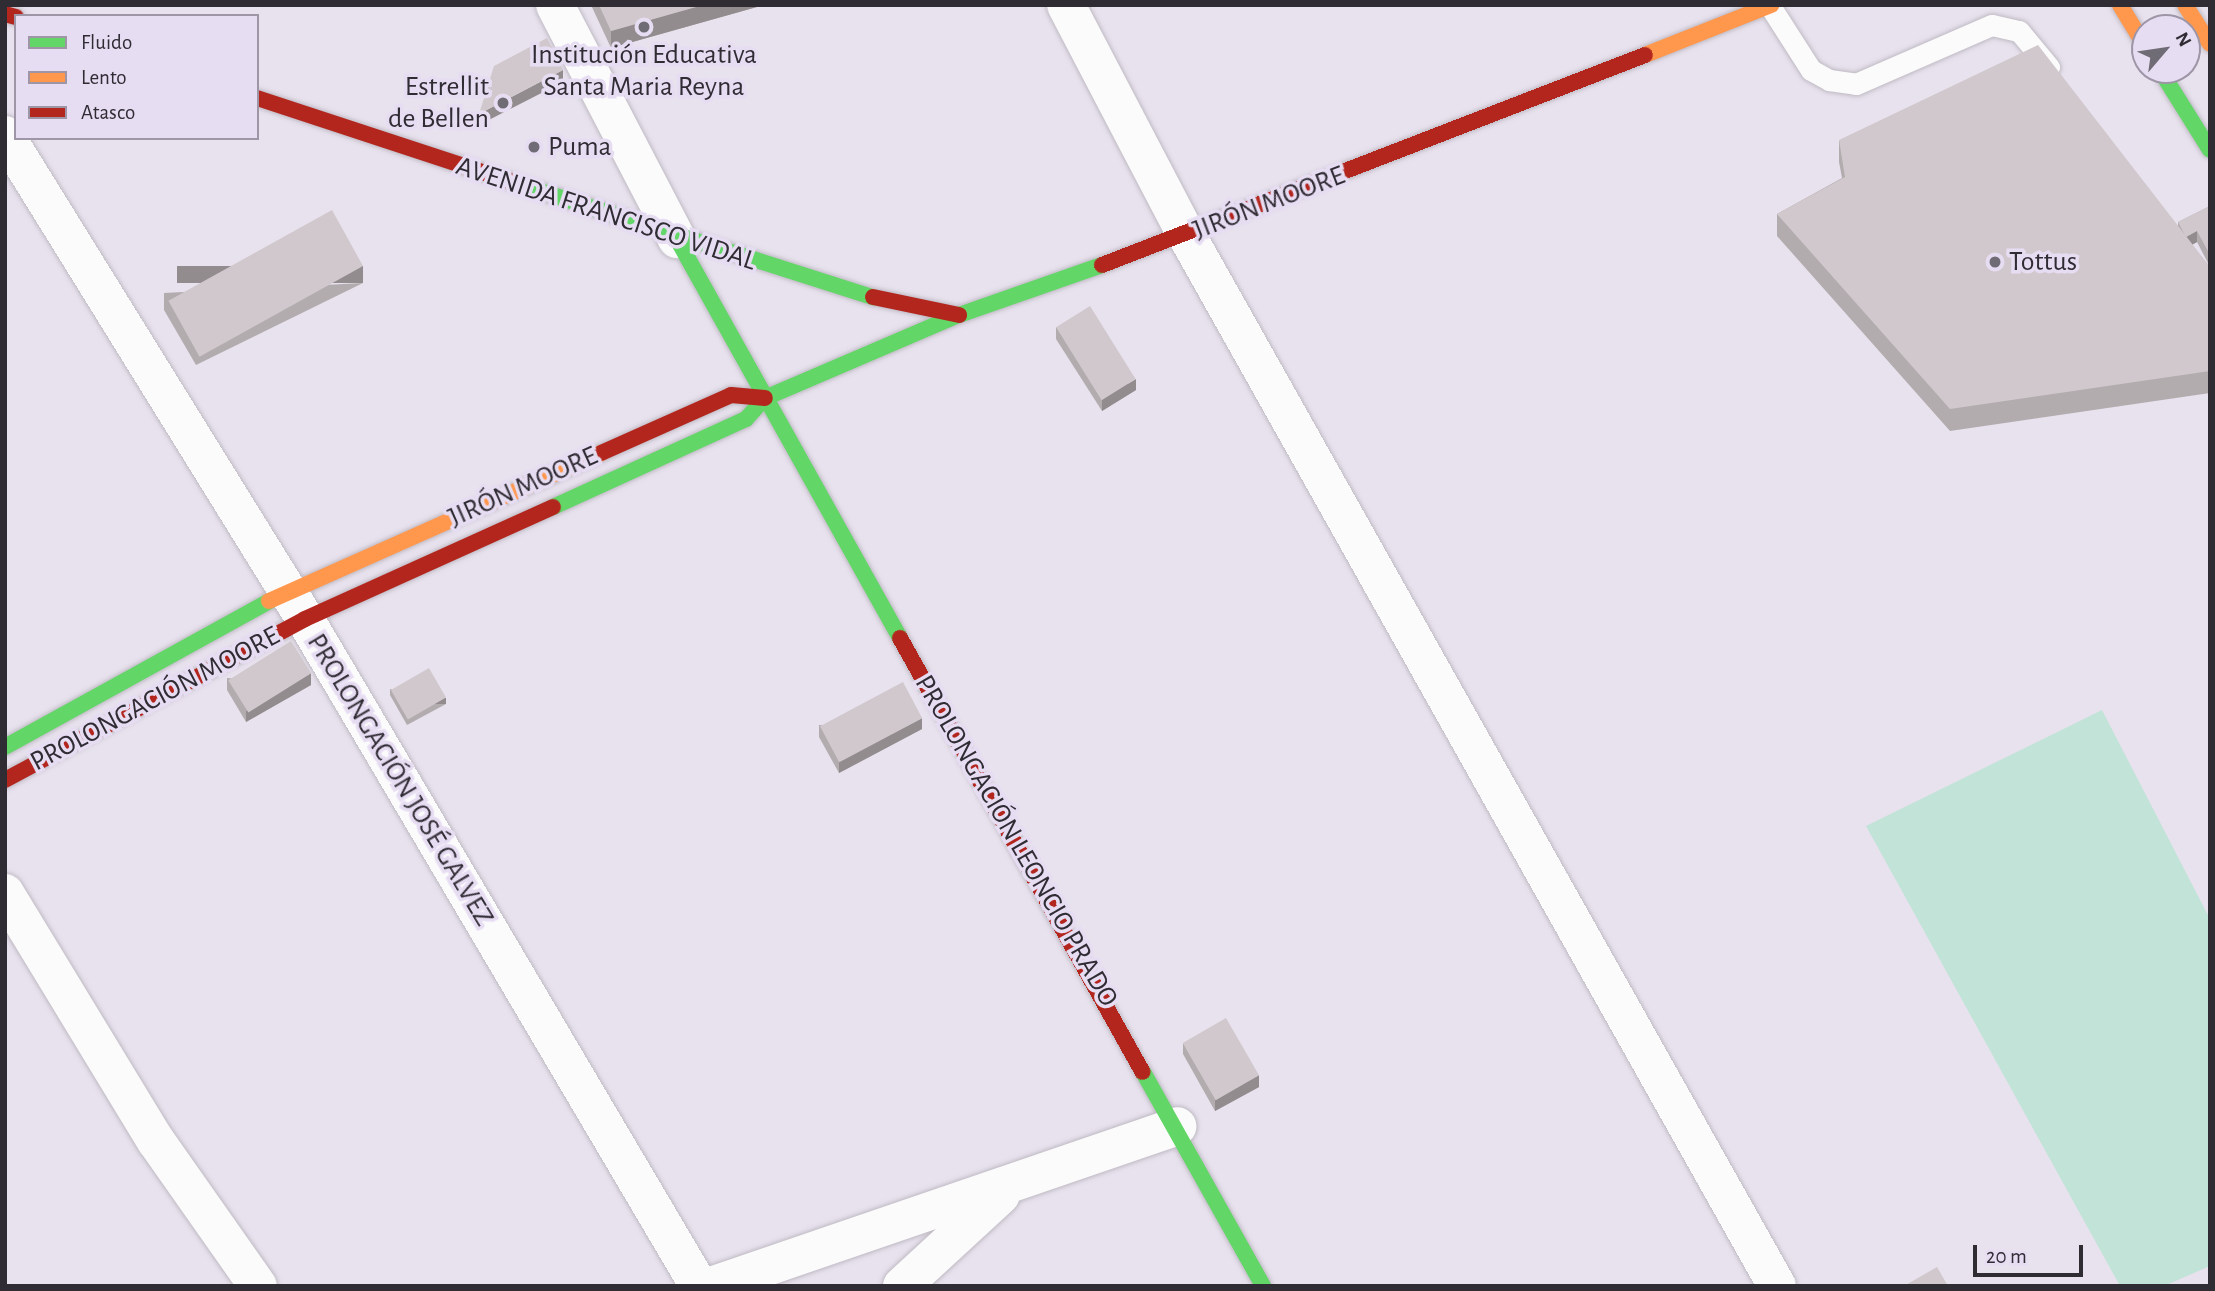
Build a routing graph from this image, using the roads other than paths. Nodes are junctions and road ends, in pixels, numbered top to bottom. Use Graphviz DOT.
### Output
graph roads {
  1 [pos="555,5"];
  2 [pos="1066,5"];
  3 [pos="1770,5"];
  4 [pos="2120,5"];
  5 [pos="2185,5"];
  6 [pos="2131,23"];
  7 [pos="2210,44"];
  8 [pos="2169,84"];
  9 [pos="2064,85"];
  10 [pos="259,99"];
  11 [pos="5,135"];
  12 [pos="2210,150"];
  13 [pos="1187,236"];
  14 [pos="677,239"];
  15 [pos="959,315"];
  16 [pos="765,398"];
  17 [pos="294,606"];
  18 [pos="5,747"];
  19 [pos="5,780"];
  20 [pos="5,893"];
  21 [pos="1177,1126"];
  22 [pos="1011,1186"];
  23 [pos="258,1286"];
  24 [pos="699,1286"];
  25 [pos="711,1286"];
  26 [pos="902,1286"];
  27 [pos="1263,1286"];
  28 [pos="1777,1286"];
  1 -- 14 [label="street"];
  2 -- 13 [label="street"];
  3 -- 9 [label="lane"];
  3 -- 13 [label="street, JIRÓN MOORE"];
  4 -- 6 [label="street"];
  5 -- 7 [label="street"];
  8 -- 12 [label="street"];
  10 -- 14 [label="street, AVENIDA FRANCISCO VIDAL"];
  11 -- 17 [label="street, PROLONGACIÓN JOSÉ GALVEZ"];
  13 -- 15 [label="street, JIRÓN MOORE"];
  13 -- 28 [label="street"];
  14 -- 15 [label="street, AVENIDA FRANCISCO VIDAL"];
  14 -- 16 [label="street, PROLONGACIÓN LEONCIO PRADO"];
  15 -- 16 [label="street, JIRÓN MOORE"];
  16 -- 17 [label="street, JIRÓN MOORE"];
  16 -- 17 [label="street, JIRÓN MOORE"];
  16 -- 21 [label="street, PROLONGACIÓN LEONCIO PRADO"];
  17 -- 18 [label="street, PROLONGACIÓN MOORE"];
  17 -- 19 [label="street, PROLONGACIÓN MOORE"];
  17 -- 24 [label="street, PROLONGACIÓN JOSÉ GALVEZ"];
  20 -- 23 [label="street"];
  21 -- 22 [label="street"];
  21 -- 27 [label="street, PROLONGACIÓN LEONCIO PRADO"];
  22 -- 25 [label="street"];
  22 -- 26 [label="street"];
}
